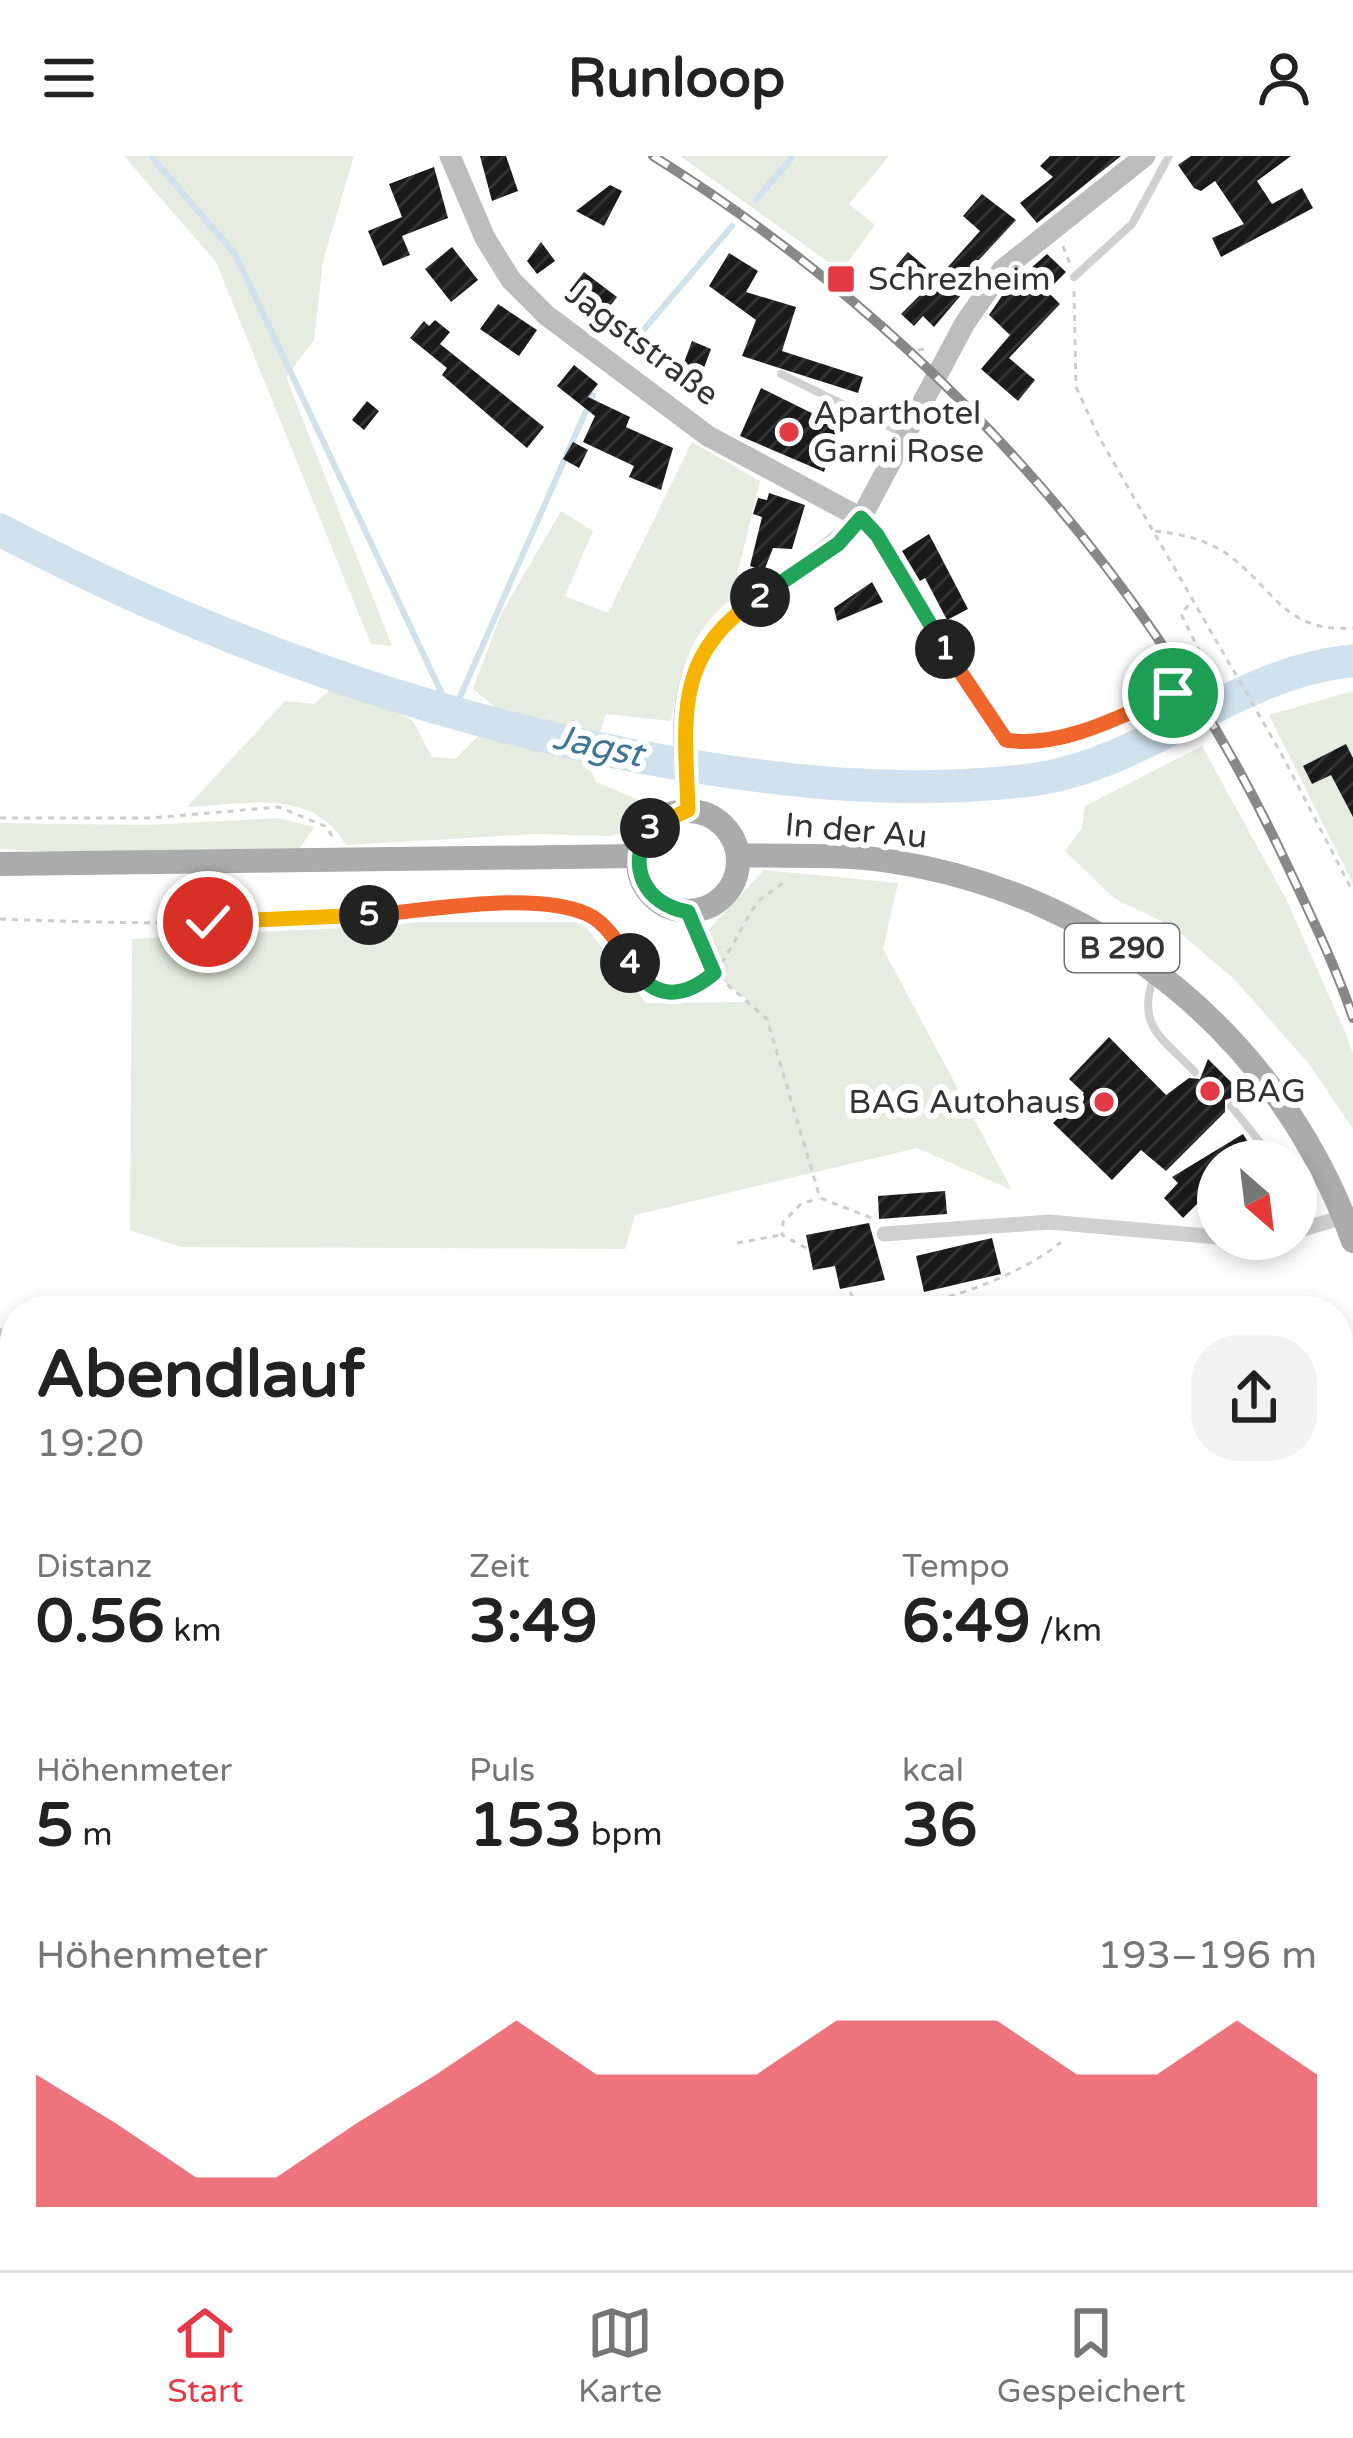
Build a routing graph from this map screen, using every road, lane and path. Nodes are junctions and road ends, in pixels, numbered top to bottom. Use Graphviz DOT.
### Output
graph roads {
  1 [pos="450,156"];
  2 [pos="1145,156"];
  3 [pos="1169,156"];
  4 [pos="1052,229"];
  5 [pos="1074,277"];
  6 [pos="934,348"];
  7 [pos="918,350"];
  8 [pos="781,374"];
  9 [pos="907,436"];
  10 [pos="861,518"];
  11 [pos="1153,531"];
  12 [pos="1194,600"];
  13 [pos="1353,628"];
  14 [pos="1006,740"];
  15 [pos="687,798"];
  16 [pos="0,818"];
  17 [pos="739,855"];
  18 [pos="638,856"];
  19 [pos="785,856"];
  20 [pos="345,862"];
  21 [pos="0,864"];
  22 [pos="1353,892"];
  23 [pos="688,912"];
  24 [pos="0,920"];
  25 [pos="1156,971"];
  26 [pos="714,973"];
  27 [pos="1196,1072"];
  28 [pos="1231,1106"];
  29 [pos="1258,1140"];
  30 [pos="820,1198"];
  31 [pos="1068,1223"];
  32 [pos="1317,1229"];
  33 [pos="1349,1229"];
  34 [pos="884,1234"];
  35 [pos="782,1235"];
  36 [pos="1197,1235"];
  37 [pos="737,1243"];
  38 [pos="806,1248"];
  39 [pos="850,1292"];
  40 [pos="852,1296"];
  41 [pos="929,1296"];
  1 -- 10 [label="main road, Jagststraße"];
  2 -- 4 [label="main road"];
  3 -- 5 [label="lane"];
  4 -- 5 [label="path"];
  4 -- 9 [label="main road"];
  5 -- 11 [label="path"];
  6 -- 7 [label="path"];
  8 -- 9 [label="lane"];
  9 -- 10 [label="main road"];
  10 -- 14 [label="lane"];
  10 -- 15 [label="main road"];
  11 -- 12 [label="path"];
  11 -- 13 [label="path"];
  12 -- 14 [label="path"];
  12 -- 22 [label="path"];
  15 -- 17 [label="main road"];
  15 -- 18 [label="main road"];
  16 -- 20 [label="path"];
  17 -- 19 [label="main road, In der Au / B 290"];
  17 -- 23 [label="main road"];
  18 -- 20 [label="main road"];
  18 -- 23 [label="main road"];
  19 -- 25 [label="main road, In der Au / B 290"];
  19 -- 26 [label="path"];
  20 -- 21 [label="main road"];
  23 -- 26 [label="path"];
  24 -- 26 [label="path"];
  25 -- 27 [label="lane"];
  25 -- 33 [label="main road, In der Au / B 290"];
  26 -- 30 [label="path"];
  28 -- 29 [label="lane"];
  30 -- 34 [label="path"];
  30 -- 35 [label="path"];
  31 -- 34 [label="street"];
  31 -- 36 [label="street"];
  31 -- 41 [label="path"];
  32 -- 33 [label="street, In der Au"];
  35 -- 37 [label="path"];
  35 -- 38 [label="path"];
  39 -- 40 [label="path"];
}
